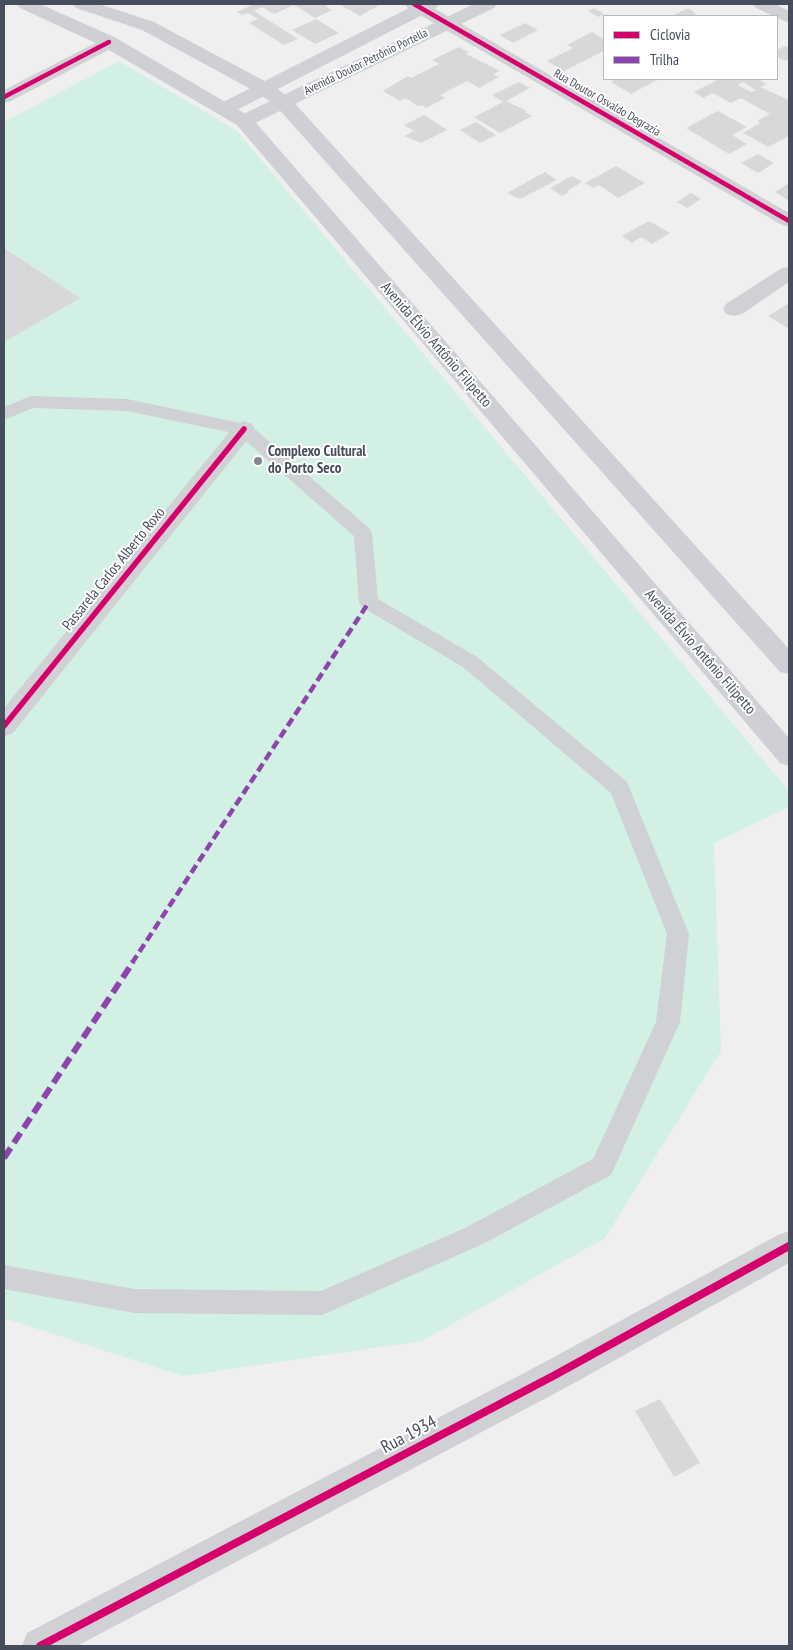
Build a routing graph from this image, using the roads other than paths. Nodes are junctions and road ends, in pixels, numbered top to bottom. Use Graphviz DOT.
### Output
graph roads {
  1 [pos="26,4"];
  2 [pos="82,4"];
  3 [pos="488,4"];
  4 [pos="762,4"];
  5 [pos="422,5"];
  6 [pos="789,18"];
  7 [pos="447,23"];
  8 [pos="178,41"];
  9 [pos="109,42"];
  10 [pos="265,89"];
  11 [pos="4,96"];
  12 [pos="283,102"];
  13 [pos="224,109"];
  14 [pos="244,121"];
  15 [pos="789,221"];
  16 [pos="789,273"];
  17 [pos="734,309"];
  18 [pos="4,414"];
  19 [pos="244,429"];
  20 [pos="789,666"];
  21 [pos="4,726"];
  22 [pos="789,756"];
  23 [pos="789,1246"];
  24 [pos="4,1278"];
  25 [pos="40,1646"];
  1 -- 9 [label="main road, Avenida Élvio Antônio Filipetto"];
  2 -- 8 [label="main road"];
  3 -- 7 [label="street, Avenida Doutor Petrônio Portella"];
  4 -- 6 [label="street"];
  5 -- 7 [label="street, Rua Doutor Osvaldo Degrazia"];
  5 -- 10 [label="street, Avenida Doutor Petrônio Portella"];
  7 -- 12 [label="street, Avenida Doutor Petrônio Portella"];
  7 -- 15 [label="street, Rua Doutor Osvaldo Degrazia"];
  8 -- 9 [label="main road"];
  8 -- 10 [label="main road"];
  9 -- 11 [label="street"];
  9 -- 13 [label="main road, Avenida Élvio Antônio Filipetto"];
  10 -- 12 [label="main road"];
  10 -- 13 [label="street, Avenida Doutor Petrônio Portella"];
  12 -- 14 [label="street, Avenida Doutor Petrônio Portella"];
  12 -- 20 [label="main road"];
  13 -- 14 [label="main road, Avenida Élvio Antônio Filipetto"];
  14 -- 22 [label="main road, Avenida Élvio Antônio Filipetto"];
  16 -- 17 [label="street"];
  18 -- 19 [label="lane"];
  19 -- 21 [label="street, Passarela Carlos Alberto Roxo"];
  19 -- 24 [label="lane"];
  23 -- 25 [label="street, Rua 1934"];
}
